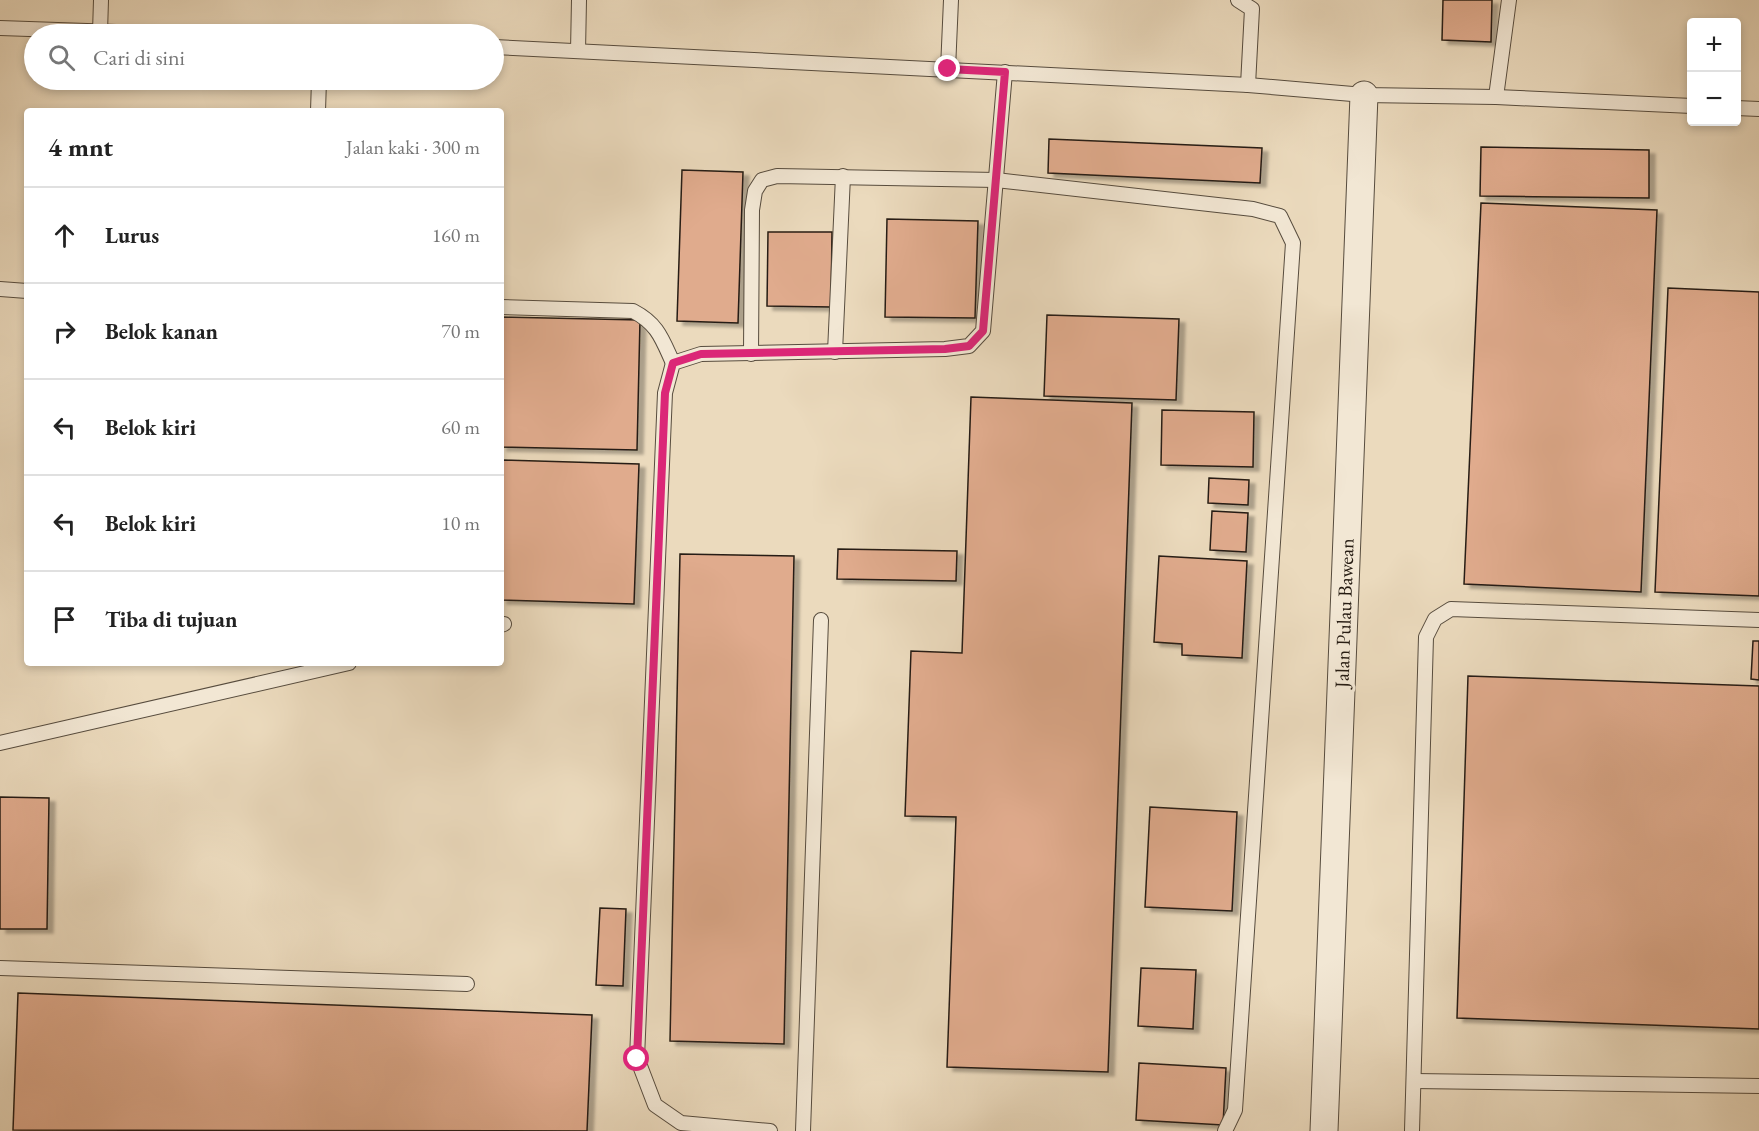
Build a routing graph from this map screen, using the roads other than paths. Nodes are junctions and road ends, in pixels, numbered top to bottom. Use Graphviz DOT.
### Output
graph roads {
  1 [pos="101,0"];
  2 [pos="579,0"];
  3 [pos="951,0"];
  4 [pos="1238,0"];
  5 [pos="1509,0"];
  6 [pos="100,24"];
  7 [pos="0,28"];
  8 [pos="24,29"];
  9 [pos="504,47"];
  10 [pos="578,51"];
  11 [pos="948,69"];
  12 [pos="1005,72"];
  13 [pos="1248,85"];
  14 [pos="319,90"];
  15 [pos="1364,95"];
  16 [pos="1496,97"];
  17 [pos="1687,106"];
  18 [pos="318,108"];
  19 [pos="1741,108"];
  20 [pos="1759,109"];
  21 [pos="843,176"];
  22 [pos="996,180"];
  23 [pos="0,289"];
  24 [pos="24,291"];
  25 [pos="504,307"];
  26 [pos="835,352"];
  27 [pos="751,354"];
  28 [pos="673,363"];
  29 [pos="820,620"];
  30 [pos="1759,620"];
  31 [pos="336,666"];
  32 [pos="0,743"];
  33 [pos="0,968"];
  34 [pos="467,984"];
  35 [pos="1414,1081"];
  36 [pos="1759,1086"];
  37 [pos="770,1131"];
  38 [pos="803,1131"];
  39 [pos="1225,1131"];
  40 [pos="1324,1131"];
  41 [pos="1412,1131"];
  1 -- 6 [label="lane"];
  2 -- 10 [label="lane"];
  3 -- 11 [label="lane"];
  4 -- 13 [label="lane"];
  5 -- 16 [label="lane"];
  7 -- 8 [label="lane"];
  9 -- 10 [label="lane"];
  10 -- 11 [label="lane"];
  11 -- 12 [label="lane"];
  12 -- 13 [label="lane"];
  12 -- 22 [label="lane"];
  13 -- 15 [label="lane"];
  14 -- 18 [label="lane"];
  15 -- 16 [label="lane"];
  15 -- 40 [label="street, Jalan Pulau Bawean"];
  16 -- 17 [label="lane"];
  19 -- 20 [label="lane"];
  21 -- 22 [label="lane"];
  21 -- 26 [label="lane"];
  21 -- 27 [label="lane"];
  22 -- 26 [label="lane"];
  22 -- 39 [label="lane"];
  23 -- 24 [label="lane"];
  25 -- 28 [label="lane"];
  26 -- 27 [label="lane"];
  27 -- 28 [label="lane"];
  28 -- 37 [label="lane"];
  29 -- 38 [label="lane"];
  30 -- 35 [label="lane"];
  31 -- 32 [label="lane"];
  33 -- 34 [label="lane"];
  35 -- 36 [label="lane"];
  35 -- 41 [label="lane"];
}
